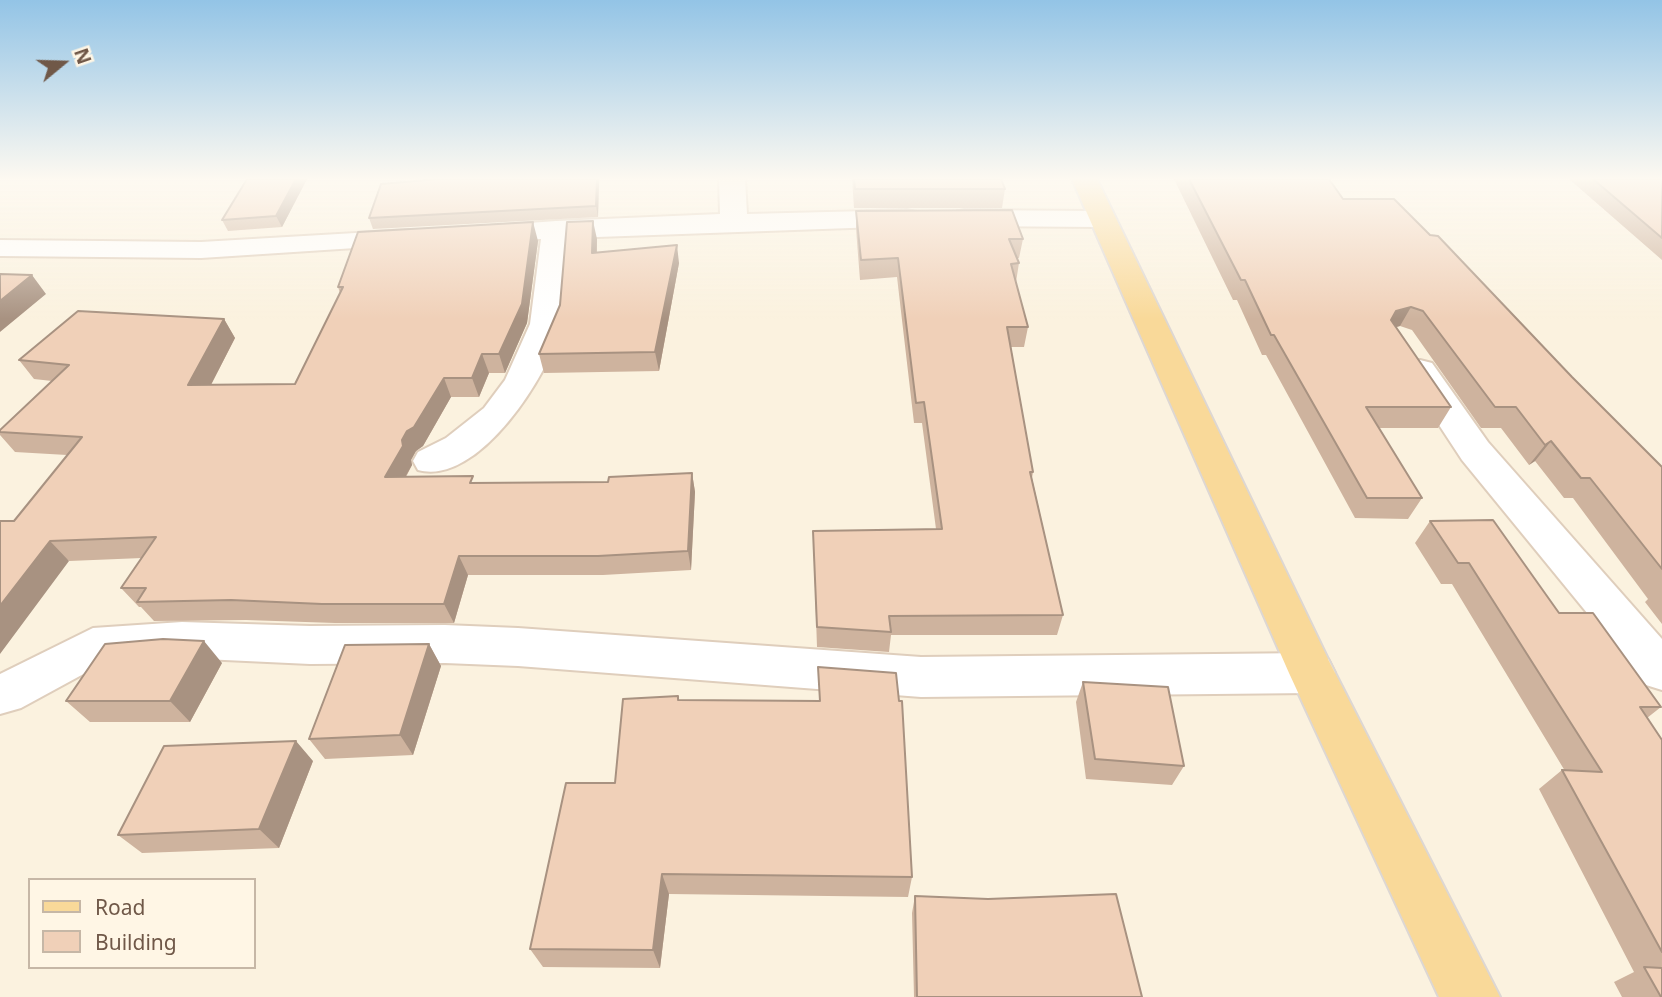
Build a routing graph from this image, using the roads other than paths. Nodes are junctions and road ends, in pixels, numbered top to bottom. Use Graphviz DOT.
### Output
graph roads {
  1 [pos="644,226"];
  2 [pos="1104,226"];
  3 [pos="556,229"];
  4 [pos="0,248"];
  5 [pos="1399,339"];
  6 [pos="431,461"];
  7 [pos="1662,671"];
  8 [pos="1312,673"];
  9 [pos="0,694"];
  10 [pos="1470,997"];
  1 -- 3 [label="street"];
  2 -- 8 [label="main road"];
  3 -- 4 [label="street"];
  3 -- 6 [label="street"];
  5 -- 7 [label="street"];
  8 -- 9 [label="street"];
  8 -- 10 [label="main road"];
}
